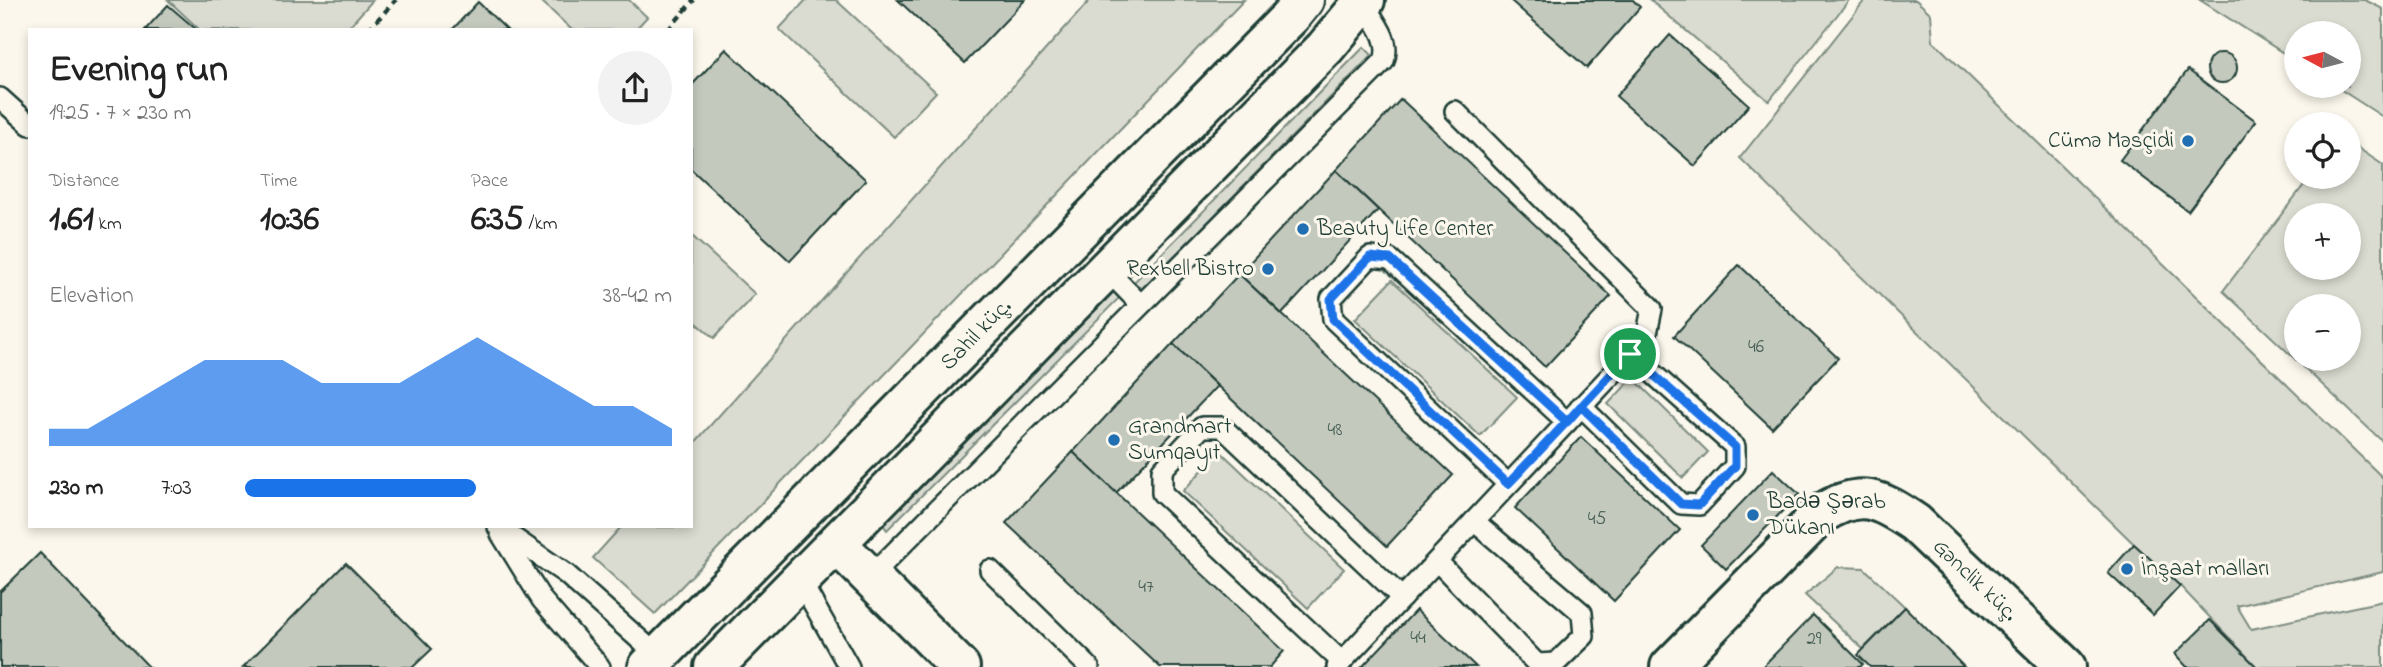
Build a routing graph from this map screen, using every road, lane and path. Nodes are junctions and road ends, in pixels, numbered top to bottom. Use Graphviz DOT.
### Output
graph roads {
  1 [pos="396,0"];
  2 [pos="694,0"];
  3 [pos="1304,0"];
  4 [pos="1364,2"];
  5 [pos="370,28"];
  6 [pos="670,28"];
  7 [pos="0,98"];
  8 [pos="1455,111"];
  9 [pos="28,123"];
  10 [pos="1107,270"];
  11 [pos="1140,304"];
  12 [pos="1630,354"];
  13 [pos="1581,406"];
  14 [pos="1567,422"];
  15 [pos="1508,484"];
  16 [pos="1474,521"];
  17 [pos="499,528"];
  18 [pos="499,528"];
  19 [pos="837,544"];
  20 [pos="1437,561"];
  21 [pos="990,570"];
  22 [pos="871,576"];
  23 [pos="800,580"];
  24 [pos="1402,598"];
  25 [pos="653,662"];
  26 [pos="1340,664"];
  27 [pos="600,667"];
  28 [pos="714,667"];
  29 [pos="849,667"];
  30 [pos="960,667"];
  31 [pos="1089,667"];
  32 [pos="1670,667"];
  33 [pos="2066,667"];
  1 -- 5 [label="path"];
  2 -- 6 [label="path"];
  3 -- 25 [label="main road, Sahil küç."];
  4 -- 10 [label="main road, Sahil küç."];
  4 -- 11 [label="lane"];
  7 -- 9 [label="lane"];
  8 -- 12 [label="lane"];
  10 -- 11 [label="lane"];
  10 -- 19 [label="main road, Sahil küç."];
  11 -- 22 [label="lane"];
  12 -- 13 [label="lane"];
  12 -- 13 [label="lane"];
  13 -- 14 [label="lane"];
  14 -- 15 [label="lane"];
  14 -- 15 [label="lane"];
  15 -- 16 [label="lane"];
  16 -- 20 [label="lane"];
  16 -- 20 [label="lane"];
  17 -- 25 [label="lane"];
  18 -- 27 [label="lane"];
  19 -- 22 [label="main road"];
  19 -- 23 [label="main road, Sahil küç."];
  20 -- 24 [label="lane"];
  21 -- 31 [label="lane"];
  22 -- 30 [label="main road"];
  23 -- 28 [label="main road, Sahil küç."];
  23 -- 29 [label="lane"];
  24 -- 26 [label="lane"];
  24 -- 26 [label="lane"];
  32 -- 33 [label="main road, Gənclik küç."];
}
